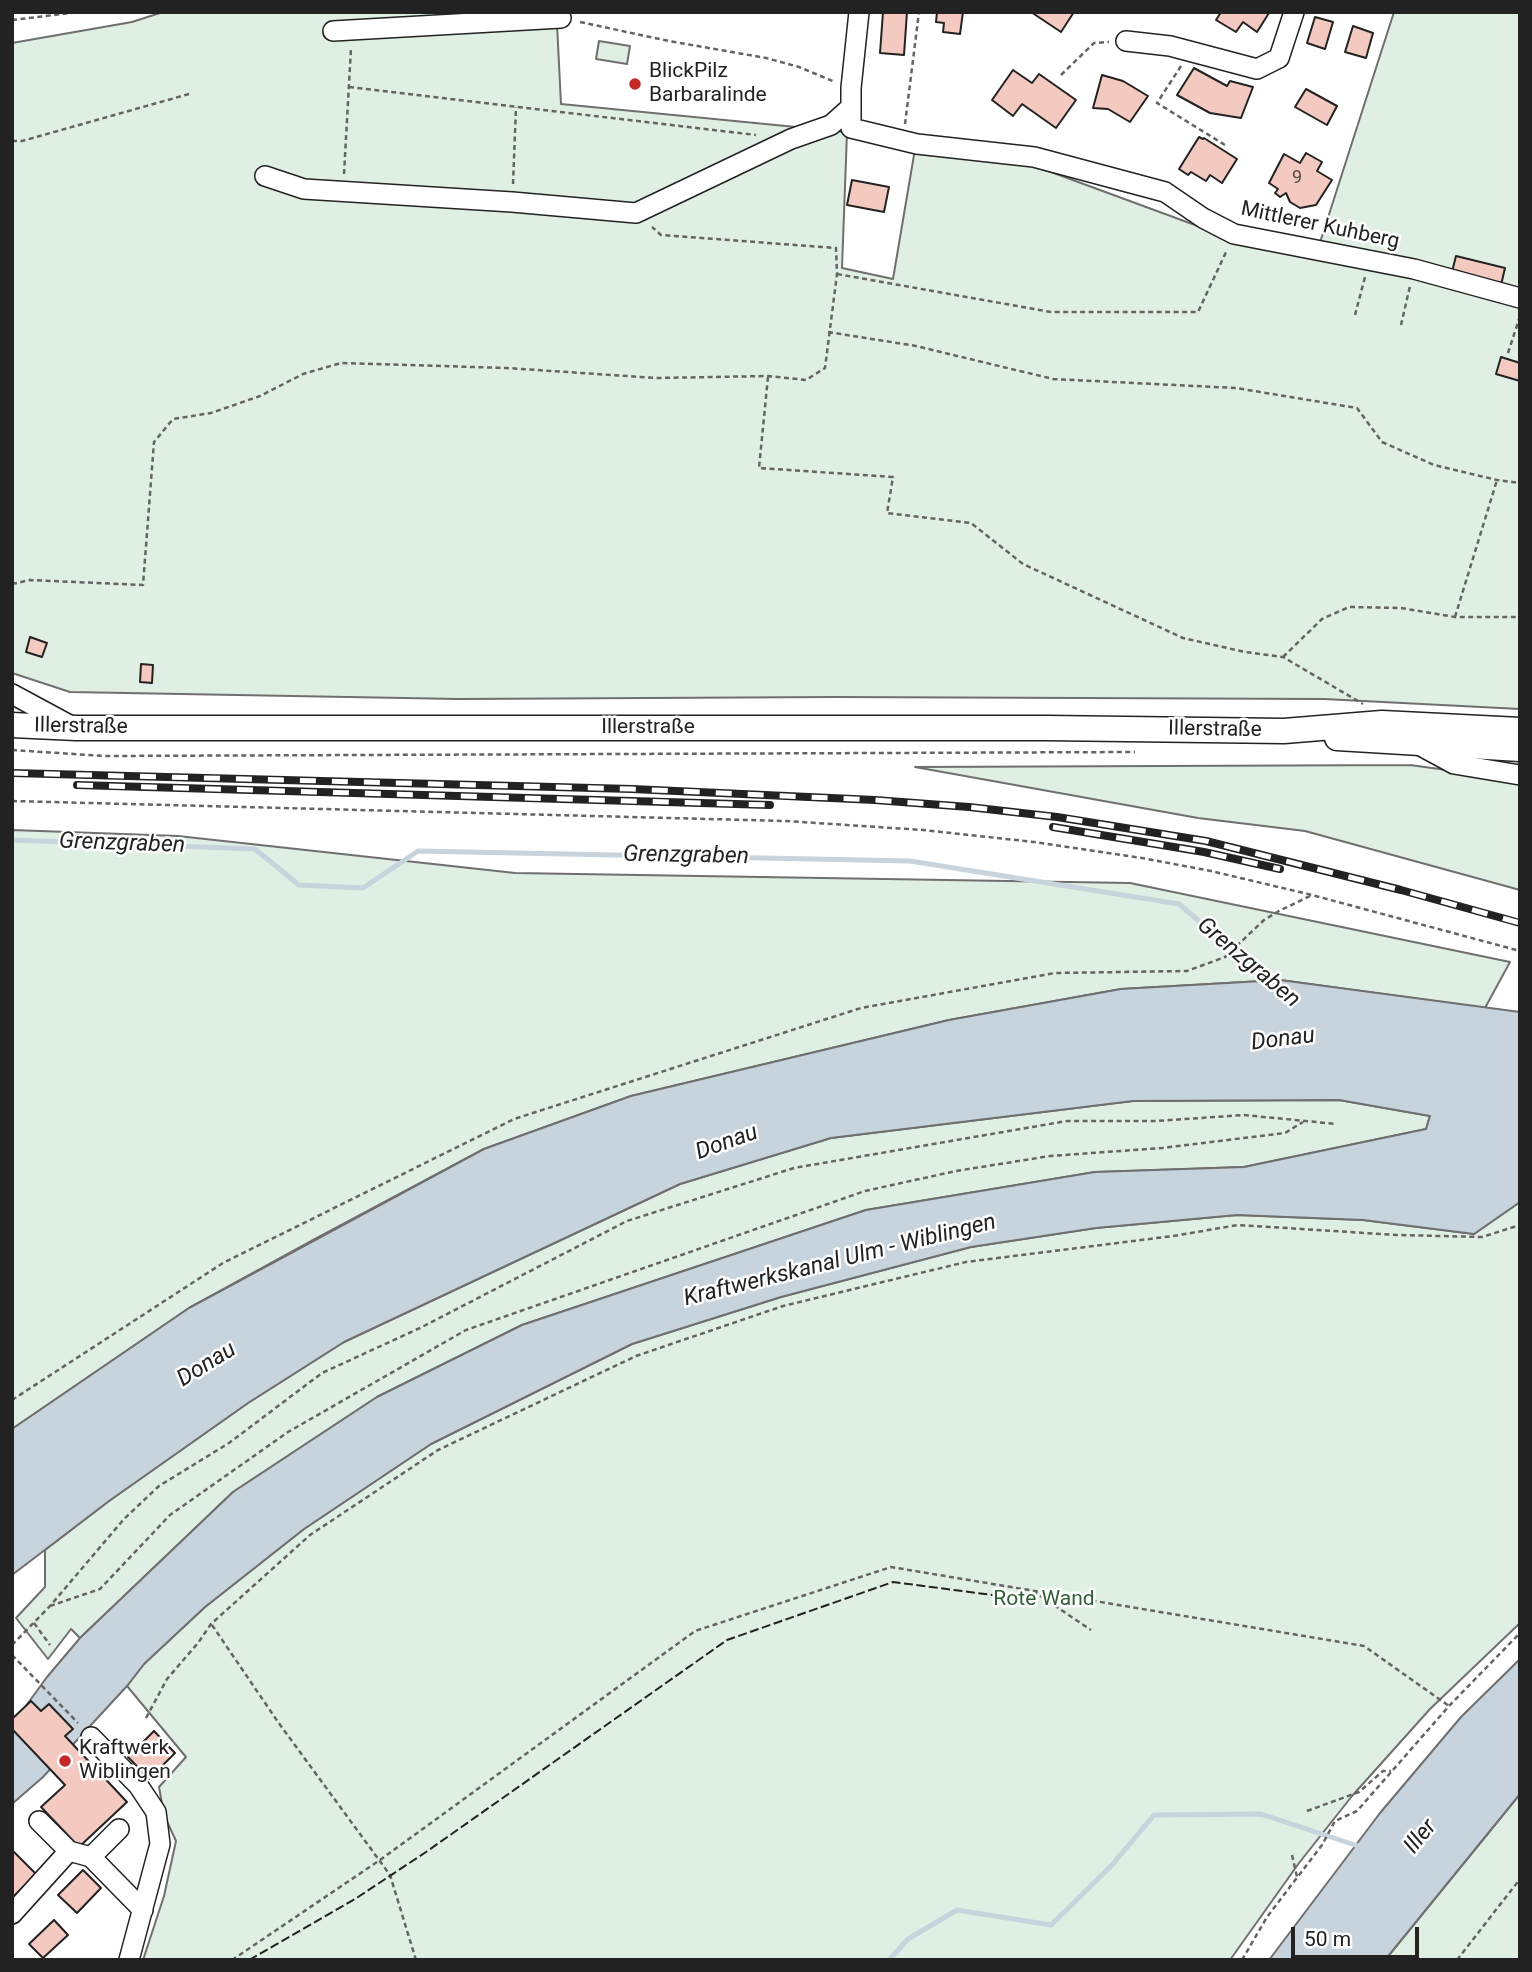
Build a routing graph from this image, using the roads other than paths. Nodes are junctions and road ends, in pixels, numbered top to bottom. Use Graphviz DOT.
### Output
graph roads {
  1 [pos="859,12"];
  2 [pos="1294,12"];
  3 [pos="561,18"];
  4 [pos="333,31"];
  5 [pos="1126,41"];
  6 [pos="851,98"];
  7 [pos="265,176"];
  8 [pos="1520,298"];
  9 [pos="12,694"];
  10 [pos="12,725"];
  11 [pos="75,728"];
  12 [pos="1520,730"];
  13 [pos="1284,731"];
  14 [pos="1419,745"];
  15 [pos="1520,750"];
  16 [pos="1520,775"];
  17 [pos="91,1737"];
  18 [pos="39,1821"];
  19 [pos="119,1829"];
  20 [pos="69,1851"];
  21 [pos="91,1857"];
  22 [pos="143,1910"];
  23 [pos="12,1914"];
  24 [pos="134,1955"];
  1 -- 6 [label="street"];
  2 -- 5 [label="street"];
  3 -- 4 [label="street"];
  6 -- 7 [label="street"];
  6 -- 8 [label="street, Mittlerer Kuhberg"];
  9 -- 11 [label="street"];
  10 -- 11 [label="main road, Illerstraße"];
  11 -- 13 [label="main road, Illerstraße"];
  12 -- 13 [label="main road, Illerstraße"];
  13 -- 14 [label="main road, Illerstraße"];
  14 -- 15 [label="main road, Illerstraße"];
  14 -- 16 [label="street"];
  17 -- 22 [label="street"];
  18 -- 20 [label="street"];
  19 -- 21 [label="street"];
  20 -- 21 [label="street"];
  20 -- 23 [label="street"];
  21 -- 22 [label="street"];
  22 -- 24 [label="street"];
}
